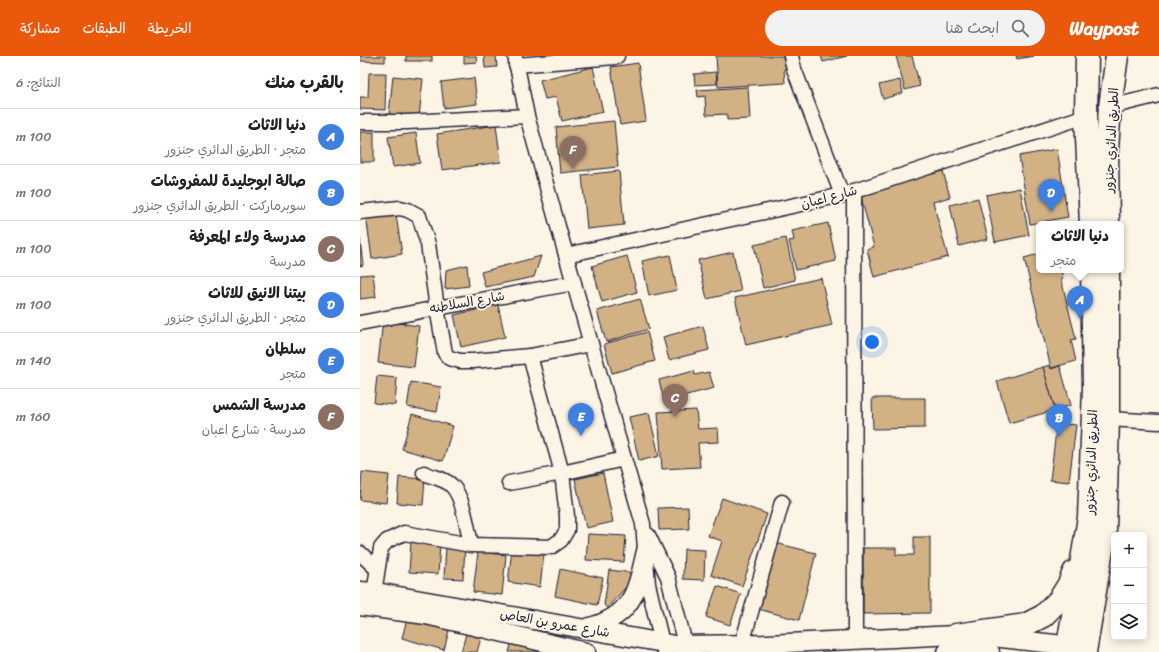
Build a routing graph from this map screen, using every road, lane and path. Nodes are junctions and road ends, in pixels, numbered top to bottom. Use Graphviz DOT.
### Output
graph roads {
  1 [pos="617,56"];
  2 [pos="791,56"];
  3 [pos="1087,56"];
  4 [pos="1117,56"];
  5 [pos="516,61"];
  6 [pos="1159,95"];
  7 [pos="1110,107"];
  8 [pos="527,116"];
  9 [pos="1086,116"];
  10 [pos="360,122"];
  11 [pos="848,193"];
  12 [pos="360,212"];
  13 [pos="1091,221"];
  14 [pos="1108,221"];
  15 [pos="566,255"];
  16 [pos="1092,273"];
  17 [pos="1108,273"];
  18 [pos="574,283"];
  19 [pos="437,308"];
  20 [pos="360,323"];
  21 [pos="591,344"];
  22 [pos="530,356"];
  23 [pos="1108,419"];
  24 [pos="1159,422"];
  25 [pos="624,459"];
  26 [pos="424,473"];
  27 [pos="562,473"];
  28 [pos="509,483"];
  29 [pos="782,502"];
  30 [pos="643,524"];
  31 [pos="1085,543"];
  32 [pos="471,545"];
  33 [pos="646,551"];
  34 [pos="360,553"];
  35 [pos="377,569"];
  36 [pos="367,592"];
  37 [pos="360,606"];
  38 [pos="585,628"];
  39 [pos="855,640"];
  40 [pos="742,644"];
  41 [pos="664,647"];
  42 [pos="954,647"];
  43 [pos="686,648"];
  44 [pos="1080,650"];
  45 [pos="586,652"];
  46 [pos="990,652"];
  1 -- 5 [label="street"];
  2 -- 11 [label="street"];
  3 -- 9 [label="main road, الطريق الدائري جنزور"];
  4 -- 7 [label="main road, الطريق الدائري جنزور"];
  5 -- 8 [label="street"];
  6 -- 7 [label="street"];
  7 -- 14 [label="main road, الطريق الدائري جنزور"];
  8 -- 10 [label="street"];
  8 -- 15 [label="street"];
  9 -- 11 [label="street, شارع اعبان"];
  9 -- 13 [label="main road, الطريق الدائري جنزور"];
  11 -- 15 [label="street, شارع اعبان"];
  11 -- 39 [label="street"];
  12 -- 19 [label="street"];
  15 -- 18 [label="street"];
  16 -- 31 [label="main road, الطريق الدائري جنزور"];
  17 -- 23 [label="main road, الطريق الدائري جنزور"];
  18 -- 19 [label="street, شارع السلاطنه"];
  18 -- 21 [label="street"];
  19 -- 20 [label="street, شارع السلاطنه"];
  19 -- 22 [label="street"];
  21 -- 22 [label="street"];
  21 -- 25 [label="street"];
  22 -- 27 [label="street"];
  23 -- 24 [label="street"];
  23 -- 44 [label="main road, الطريق الدائري جنزور"];
  25 -- 27 [label="street"];
  25 -- 30 [label="street"];
  26 -- 32 [label="street"];
  27 -- 28 [label="street"];
  27 -- 32 [label="street"];
  29 -- 40 [label="street"];
  30 -- 33 [label="street"];
  30 -- 43 [label="street"];
  31 -- 42 [label="main road"];
  31 -- 44 [label="main road, الطريق الدائري جنزور"];
  32 -- 35 [label="street"];
  33 -- 38 [label="street"];
  33 -- 41 [label="street"];
  34 -- 35 [label="street"];
  35 -- 36 [label="street"];
  36 -- 38 [label="street, شارع عمرو بن العاص"];
  37 -- 45 [label="street"];
  38 -- 41 [label="street, شارع عمرو بن العاص"];
  39 -- 40 [label="street, شارع عمرو بن العاص"];
  39 -- 42 [label="street, شارع عمرو بن العاص"];
  40 -- 43 [label="street, شارع عمرو بن العاص"];
  41 -- 43 [label="street, شارع عمرو بن العاص"];
  42 -- 44 [label="street, شارع عمرو بن العاص"];
  42 -- 46 [label="street"];
}
